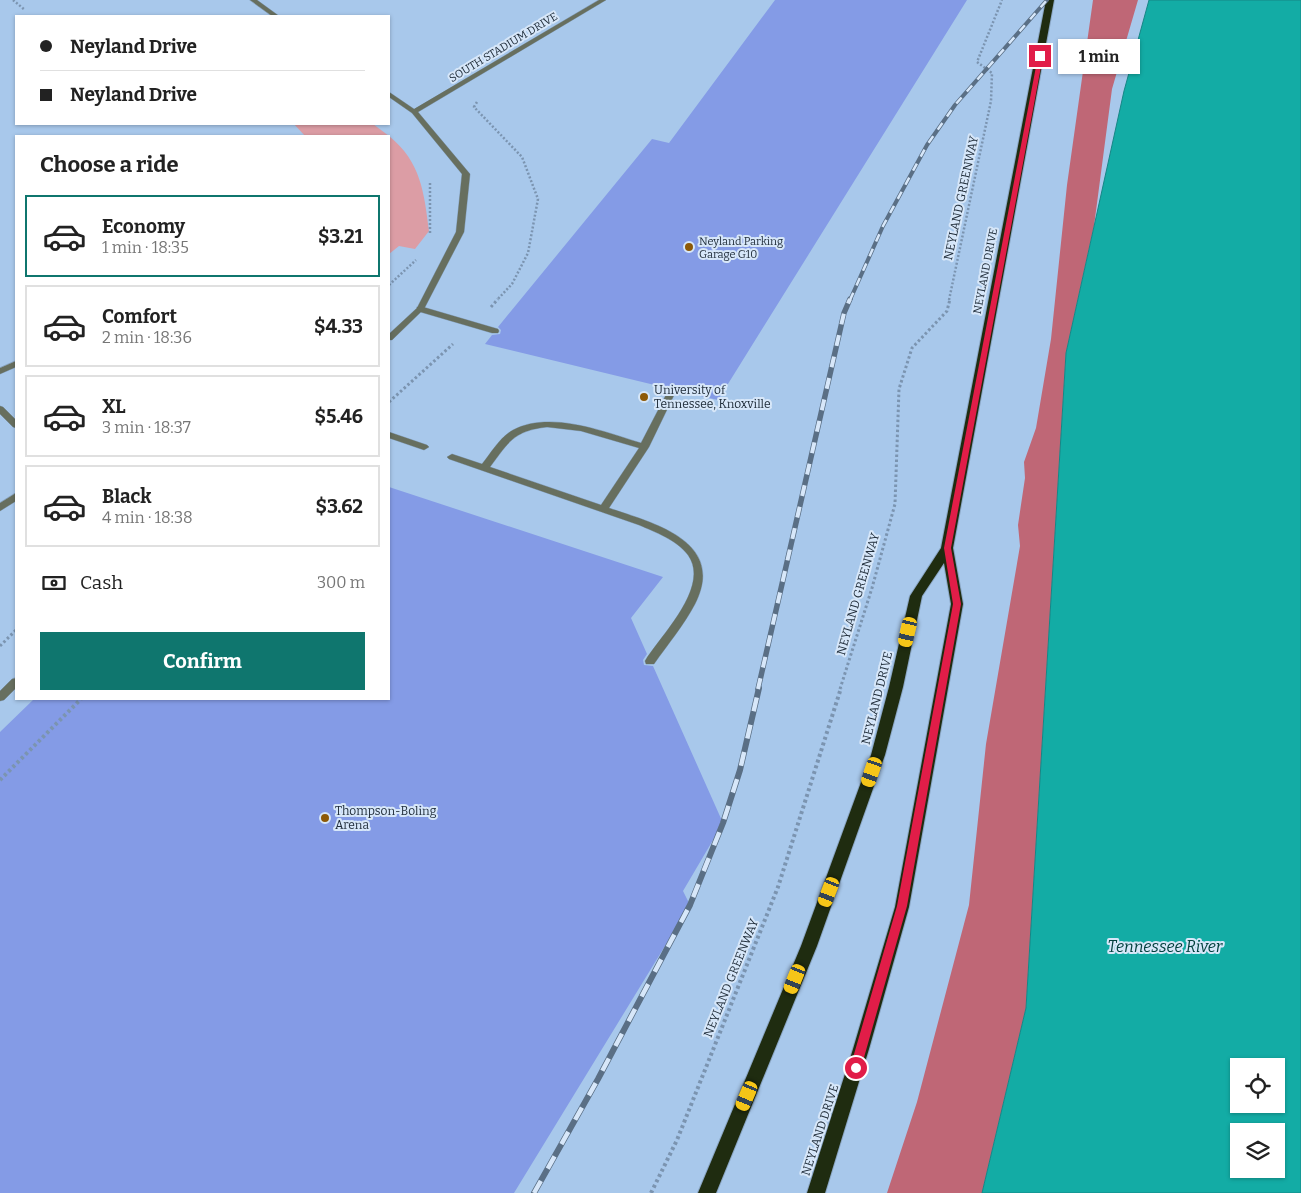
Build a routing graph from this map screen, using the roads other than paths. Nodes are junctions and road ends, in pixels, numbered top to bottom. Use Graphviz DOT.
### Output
graph roads {
  1 [pos="253,0"];
  2 [pos="602,0"];
  3 [pos="1050,0"];
  4 [pos="275,15"];
  5 [pos="390,95"];
  6 [pos="414,112"];
  7 [pos="420,309"];
  8 [pos="495,331"];
  9 [pos="390,337"];
  10 [pos="15,364"];
  11 [pos="0,371"];
  12 [pos="673,389"];
  13 [pos="0,409"];
  14 [pos="15,424"];
  15 [pos="390,435"];
  16 [pos="424,447"];
  17 [pos="644,448"];
  18 [pos="452,456"];
  19 [pos="484,468"];
  20 [pos="15,497"];
  21 [pos="0,508"];
  22 [pos="603,509"];
  23 [pos="948,548"];
  24 [pos="650,661"];
  25 [pos="15,683"];
  26 [pos="0,697"];
  27 [pos="707,1193"];
  28 [pos="816,1193"];
  1 -- 4 [label="street"];
  2 -- 6 [label="street, SOUTH STADIUM DRIVE"];
  3 -- 23 [label="main road, NEYLAND DRIVE"];
  5 -- 6 [label="street"];
  6 -- 7 [label="street"];
  7 -- 8 [label="street"];
  7 -- 9 [label="street"];
  10 -- 11 [label="street"];
  12 -- 17 [label="street"];
  13 -- 14 [label="street"];
  15 -- 16 [label="street"];
  17 -- 19 [label="street"];
  17 -- 22 [label="street"];
  18 -- 19 [label="street"];
  19 -- 22 [label="street"];
  20 -- 21 [label="street"];
  22 -- 24 [label="street"];
  23 -- 27 [label="main road, NEYLAND DRIVE"];
  23 -- 28 [label="main road, NEYLAND DRIVE"];
  25 -- 26 [label="street"];
}
